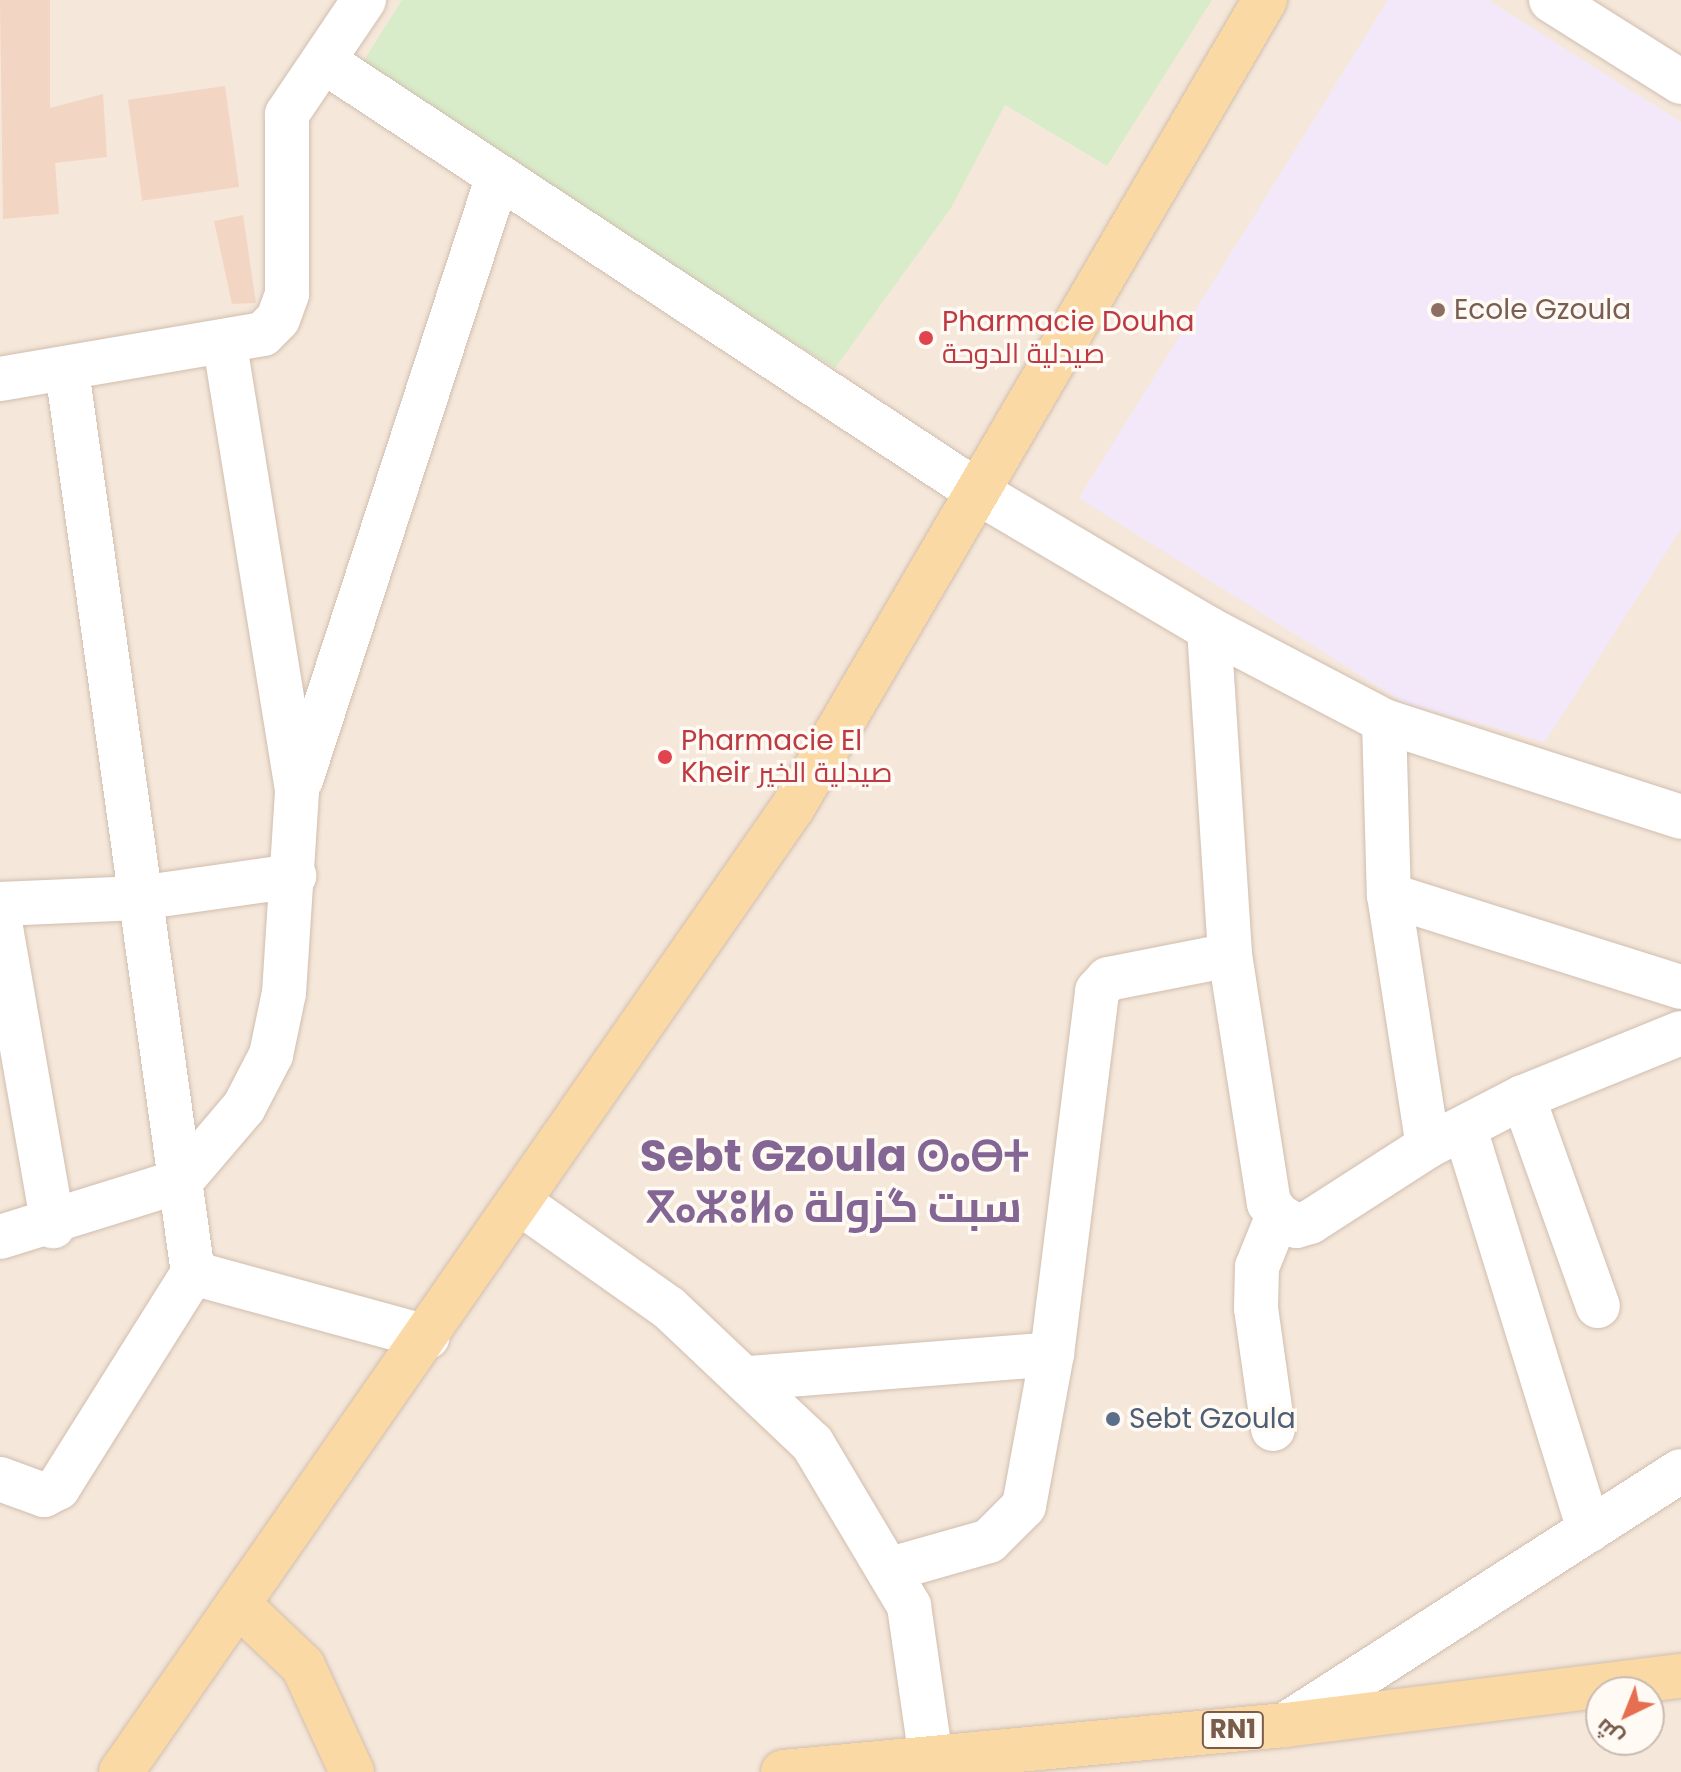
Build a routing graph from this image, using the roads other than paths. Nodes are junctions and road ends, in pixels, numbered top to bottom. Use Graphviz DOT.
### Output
graph roads {
  1 [pos="364,0"];
  2 [pos="1265,0"];
  3 [pos="1551,0"];
  4 [pos="325,62"];
  5 [pos="1681,82"];
  6 [pos="498,176"];
  7 [pos="224,341"];
  8 [pos="67,370"];
  9 [pos="0,379"];
  10 [pos="981,494"];
  11 [pos="1209,629"];
  12 [pos="1384,721"];
  13 [pos="297,790"];
  14 [pos="1681,817"];
  15 [pos="294,876"];
  16 [pos="1389,895"];
  17 [pos="139,898"];
  18 [pos="0,904"];
  19 [pos="0,922"];
  20 [pos="1230,955"];
  21 [pos="1681,987"];
  22 [pos="1681,1033"];
  23 [pos="1523,1097"];
  24 [pos="1446,1137"];
  25 [pos="181,1181"];
  26 [pos="520,1203"];
  27 [pos="1278,1215"];
  28 [pos="53,1226"];
  29 [pos="0,1237"];
  30 [pos="193,1273"];
  31 [pos="1598,1306"];
  32 [pos="427,1337"];
  33 [pos="1052,1354"];
  34 [pos="750,1378"];
  35 [pos="1273,1429"];
  36 [pos="1681,1471"];
  37 [pos="0,1479"];
  38 [pos="1589,1530"];
  39 [pos="891,1569"];
  40 [pos="240,1606"];
  41 [pos="1681,1676"];
  42 [pos="1681,1684"];
  43 [pos="1285,1725"];
  44 [pos="931,1758"];
  45 [pos="121,1772"];
  46 [pos="352,1772"];
  47 [pos="783,1772"];
  1 -- 4 [label="street"];
  2 -- 10 [label="main road"];
  3 -- 5 [label="street"];
  4 -- 6 [label="street"];
  4 -- 7 [label="street"];
  6 -- 10 [label="street"];
  6 -- 13 [label="street"];
  7 -- 8 [label="street"];
  7 -- 13 [label="street"];
  8 -- 9 [label="street"];
  8 -- 17 [label="street"];
  10 -- 11 [label="street"];
  10 -- 26 [label="main road"];
  11 -- 12 [label="street"];
  11 -- 20 [label="street"];
  12 -- 14 [label="street"];
  12 -- 16 [label="street"];
  13 -- 15 [label="street"];
  15 -- 17 [label="street"];
  15 -- 25 [label="street"];
  16 -- 21 [label="street"];
  16 -- 24 [label="street"];
  17 -- 18 [label="street"];
  17 -- 25 [label="street"];
  19 -- 28 [label="street"];
  20 -- 27 [label="street"];
  20 -- 33 [label="street"];
  22 -- 23 [label="street"];
  23 -- 24 [label="street"];
  23 -- 31 [label="street"];
  24 -- 27 [label="street"];
  24 -- 38 [label="street"];
  25 -- 28 [label="street"];
  25 -- 30 [label="street"];
  26 -- 32 [label="main road"];
  26 -- 34 [label="street"];
  27 -- 35 [label="street"];
  28 -- 29 [label="street"];
  30 -- 32 [label="street"];
  30 -- 37 [label="street"];
  32 -- 40 [label="main road"];
  33 -- 34 [label="street"];
  33 -- 39 [label="street"];
  34 -- 39 [label="street"];
  36 -- 38 [label="street"];
  38 -- 43 [label="street"];
  39 -- 44 [label="street"];
  40 -- 45 [label="main road"];
  40 -- 46 [label="main road"];
  41 -- 42 [label="street"];
  41 -- 43 [label="main road, RN1"];
  43 -- 44 [label="main road, RN1"];
  44 -- 47 [label="main road, RN1"];
}
